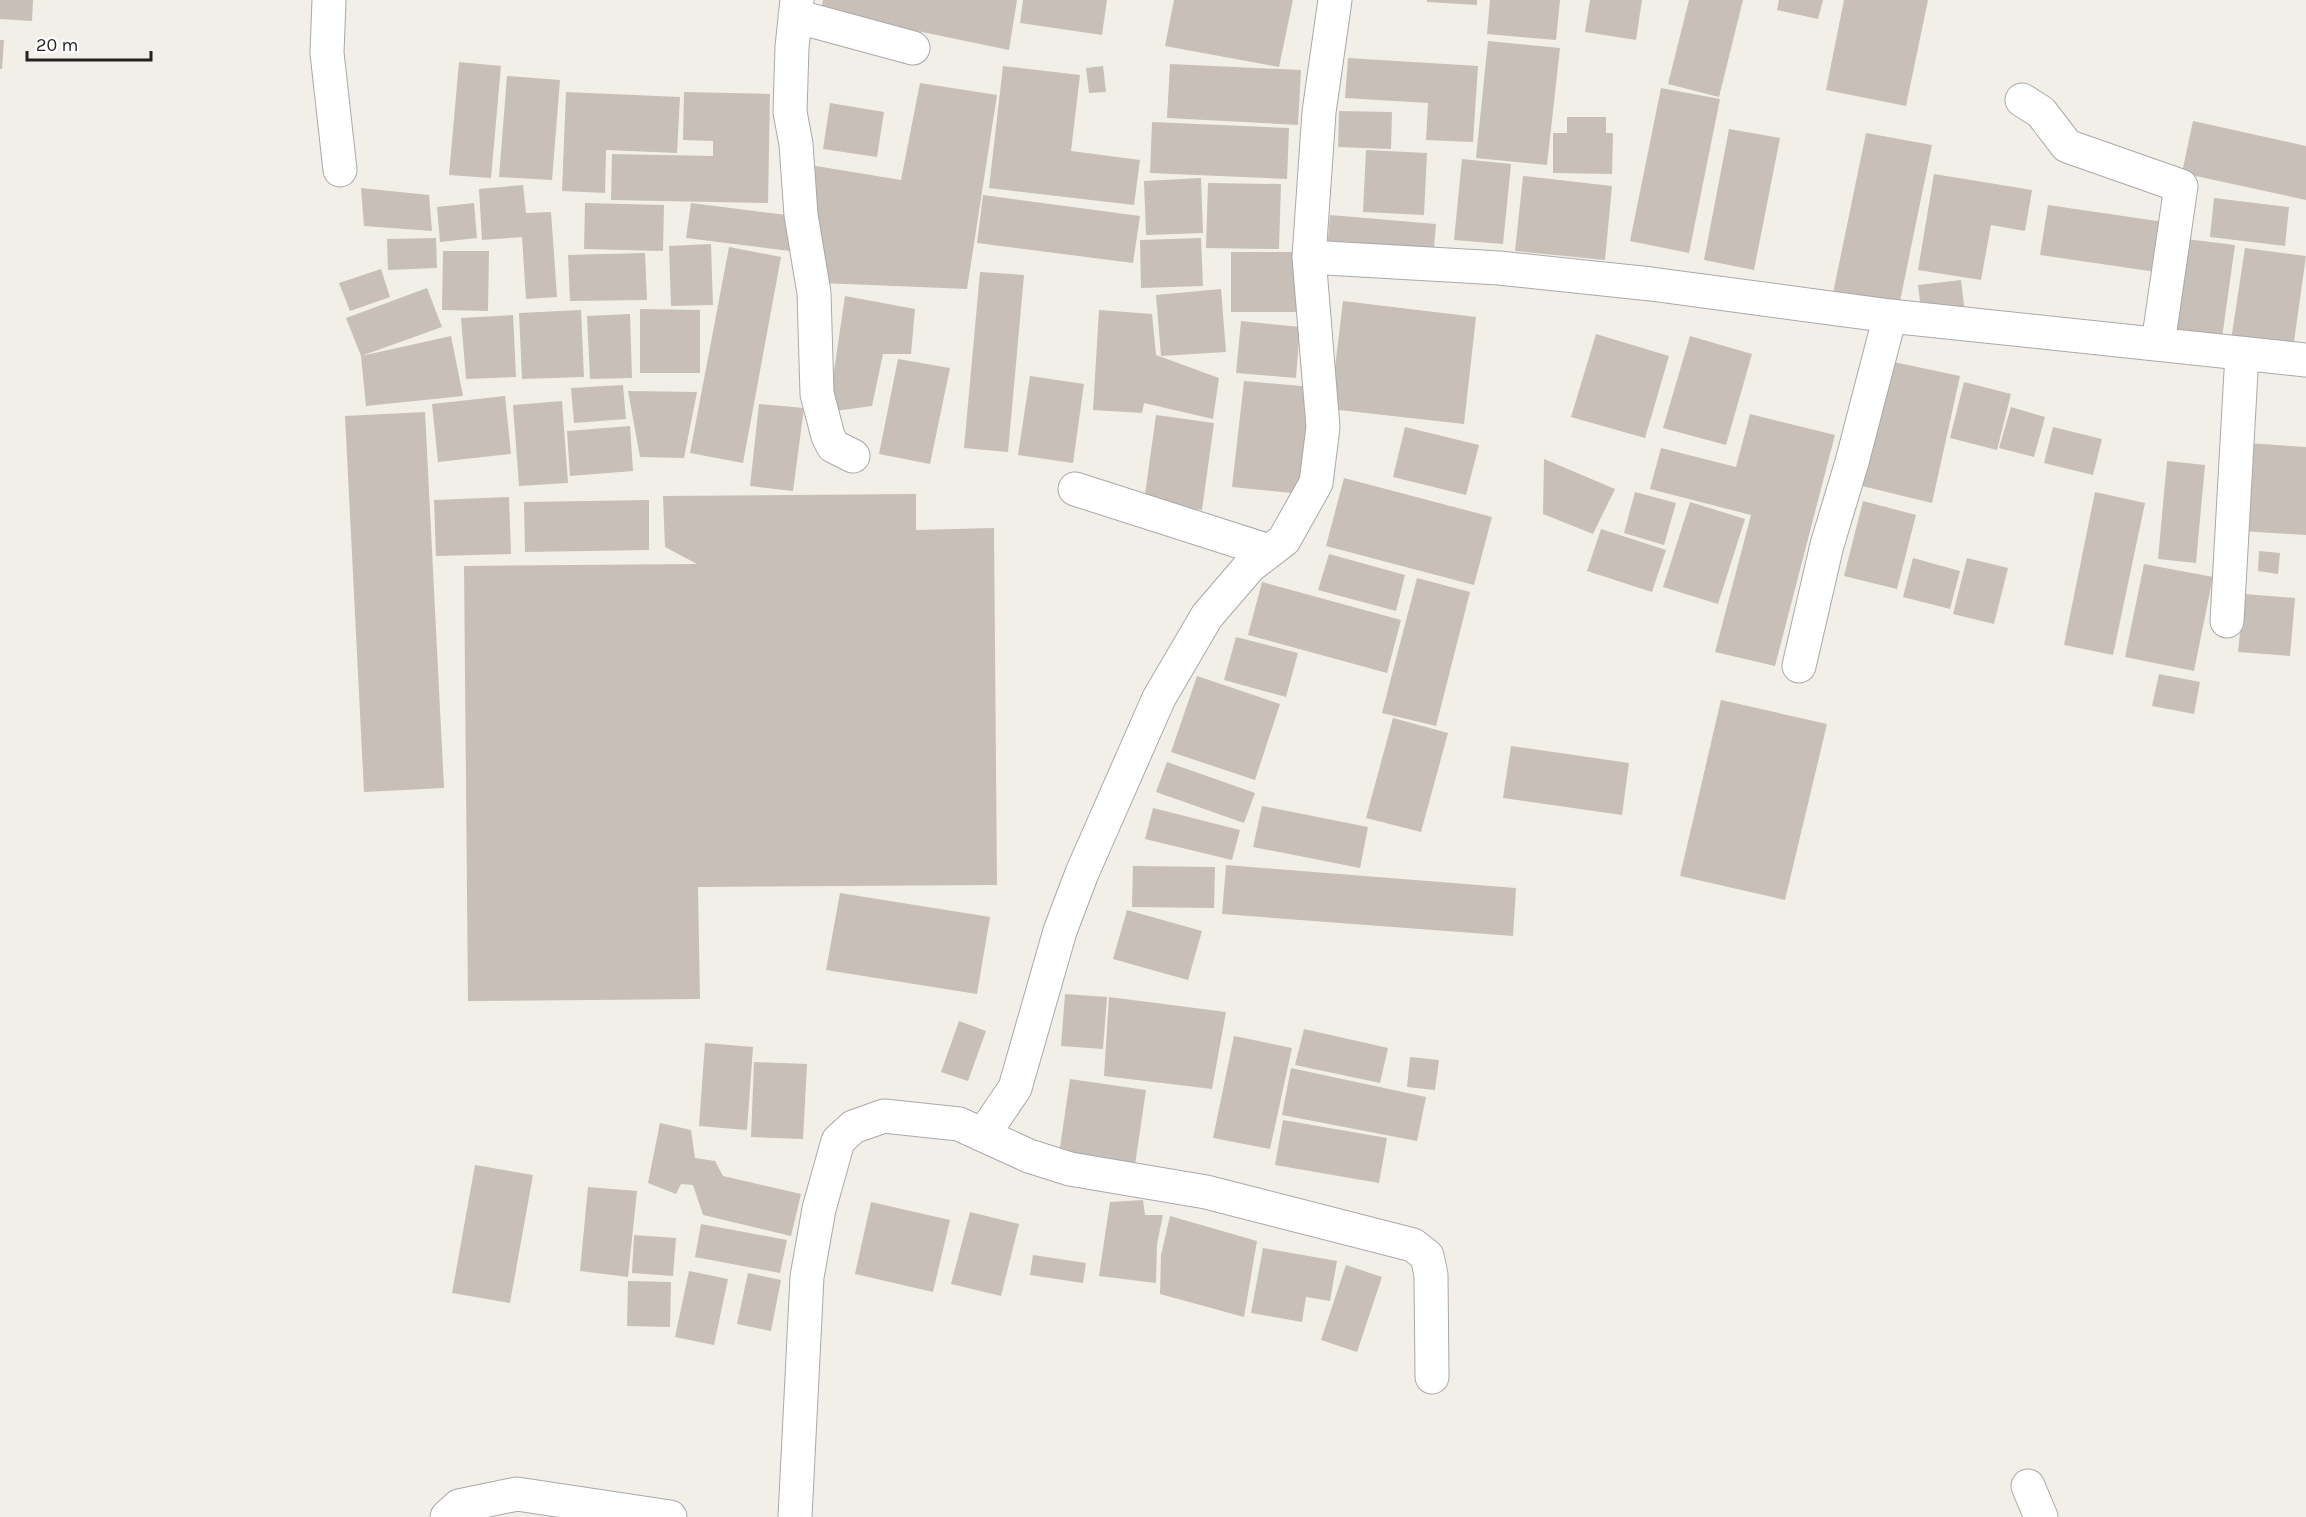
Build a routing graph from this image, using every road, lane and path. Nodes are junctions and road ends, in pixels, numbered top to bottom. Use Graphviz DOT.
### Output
graph roads {
  1 [pos="329,0"];
  2 [pos="1335,0"];
  3 [pos="796,8"];
  4 [pos="913,48"];
  5 [pos="2022,100"];
  6 [pos="340,170"];
  7 [pos="1310,257"];
  8 [pos="1890,316"];
  9 [pos="2158,344"];
  10 [pos="2242,354"];
  11 [pos="2306,360"];
  12 [pos="853,456"];
  13 [pos="1075,489"];
  14 [pos="1269,551"];
  15 [pos="2227,621"];
  16 [pos="1799,666"];
  17 [pos="983,1135"];
  18 [pos="1432,1377"];
  19 [pos="2028,1486"];
  20 [pos="447,1517"];
  21 [pos="669,1517"];
  22 [pos="795,1517"];
  23 [pos="2041,1517"];
  1 -- 6 [label="street"];
  2 -- 7 [label="street"];
  3 -- 4 [label="street"];
  3 -- 12 [label="street"];
  5 -- 9 [label="street"];
  7 -- 8 [label="street"];
  7 -- 14 [label="street"];
  8 -- 9 [label="street"];
  8 -- 16 [label="street"];
  9 -- 10 [label="street"];
  10 -- 11 [label="street"];
  10 -- 15 [label="street"];
  13 -- 14 [label="street"];
  14 -- 17 [label="street"];
  17 -- 18 [label="street"];
  17 -- 22 [label="street"];
  19 -- 23 [label="street"];
  20 -- 21 [label="street"];
}
